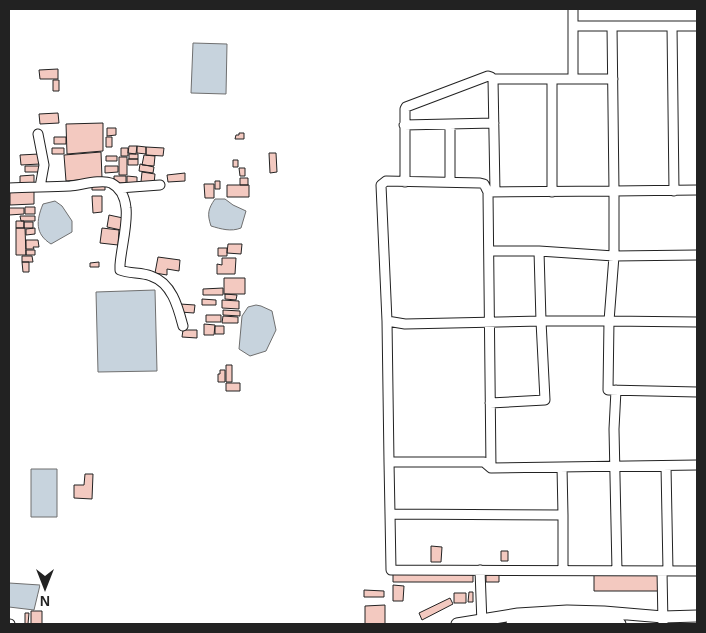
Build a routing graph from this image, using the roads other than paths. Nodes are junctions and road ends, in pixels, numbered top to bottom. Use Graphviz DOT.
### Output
graph roads {
  1 [pos="573,9"];
  2 [pos="573,26"];
  3 [pos="612,26"];
  4 [pos="672,26"];
  5 [pos="697,26"];
  6 [pos="493,79"];
  7 [pos="552,79"];
  8 [pos="572,79"];
  9 [pos="613,79"];
  10 [pos="494,123"];
  11 [pos="450,124"];
  12 [pos="404,125"];
  13 [pos="38,134"];
  14 [pos="405,182"];
  15 [pos="450,182"];
  16 [pos="160,186"];
  17 [pos="40,187"];
  18 [pos="9,188"];
  19 [pos="119,188"];
  20 [pos="697,190"];
  21 [pos="614,191"];
  22 [pos="674,191"];
  23 [pos="491,192"];
  24 [pos="552,192"];
  25 [pos="489,251"];
  26 [pos="539,251"];
  27 [pos="614,256"];
  28 [pos="697,256"];
  29 [pos="387,321"];
  30 [pos="541,321"];
  31 [pos="609,321"];
  32 [pos="490,322"];
  33 [pos="697,322"];
  34 [pos="183,326"];
  35 [pos="616,390"];
  36 [pos="697,392"];
  37 [pos="490,403"];
  38 [pos="389,462"];
  39 [pos="697,465"];
  40 [pos="615,466"];
  41 [pos="666,466"];
  42 [pos="562,467"];
  43 [pos="491,468"];
  44 [pos="390,514"];
  45 [pos="563,515"];
  46 [pos="480,570"];
  47 [pos="563,570"];
  48 [pos="617,571"];
  49 [pos="665,571"];
  50 [pos="697,571"];
  51 [pos="697,616"];
  52 [pos="663,620"];
  53 [pos="482,622"];
  54 [pos="457,624"];
  55 [pos="512,624"];
  56 [pos="620,624"];
  1 -- 2 [label="street"];
  2 -- 3 [label="street"];
  2 -- 8 [label="street"];
  3 -- 4 [label="street"];
  3 -- 9 [label="street"];
  4 -- 5 [label="street"];
  4 -- 22 [label="street"];
  6 -- 7 [label="street"];
  6 -- 10 [label="street"];
  6 -- 12 [label="street"];
  7 -- 8 [label="street"];
  7 -- 24 [label="street"];
  8 -- 9 [label="street"];
  9 -- 21 [label="street"];
  10 -- 11 [label="street"];
  10 -- 23 [label="street"];
  11 -- 12 [label="street"];
  11 -- 15 [label="street"];
  12 -- 14 [label="street"];
  13 -- 17 [label="street"];
  14 -- 15 [label="street"];
  14 -- 29 [label="street"];
  15 -- 23 [label="street"];
  16 -- 19 [label="street"];
  17 -- 18 [label="street"];
  17 -- 19 [label="street"];
  19 -- 34 [label="street"];
  20 -- 22 [label="street"];
  21 -- 22 [label="street"];
  21 -- 24 [label="street"];
  21 -- 27 [label="street"];
  23 -- 24 [label="street"];
  23 -- 25 [label="street"];
  25 -- 26 [label="street"];
  25 -- 32 [label="street"];
  26 -- 27 [label="street"];
  26 -- 30 [label="street"];
  27 -- 28 [label="street"];
  27 -- 31 [label="street"];
  29 -- 32 [label="street"];
  29 -- 38 [label="street"];
  30 -- 31 [label="street"];
  30 -- 32 [label="street"];
  30 -- 37 [label="street"];
  31 -- 33 [label="street"];
  31 -- 35 [label="street"];
  32 -- 37 [label="street"];
  35 -- 36 [label="street"];
  35 -- 40 [label="street"];
  37 -- 43 [label="street"];
  38 -- 43 [label="street"];
  38 -- 44 [label="street"];
  39 -- 41 [label="street"];
  40 -- 41 [label="street"];
  40 -- 42 [label="street"];
  40 -- 48 [label="street"];
  41 -- 49 [label="street"];
  42 -- 43 [label="street"];
  42 -- 45 [label="street"];
  44 -- 45 [label="street"];
  44 -- 46 [label="street"];
  45 -- 47 [label="street"];
  46 -- 47 [label="street"];
  46 -- 53 [label="street"];
  47 -- 48 [label="street"];
  48 -- 49 [label="street"];
  49 -- 50 [label="street"];
  49 -- 52 [label="street"];
  51 -- 52 [label="main road"];
  52 -- 53 [label="main road"];
  53 -- 54 [label="main road"];
  55 -- 56 [label="main road"];
}
